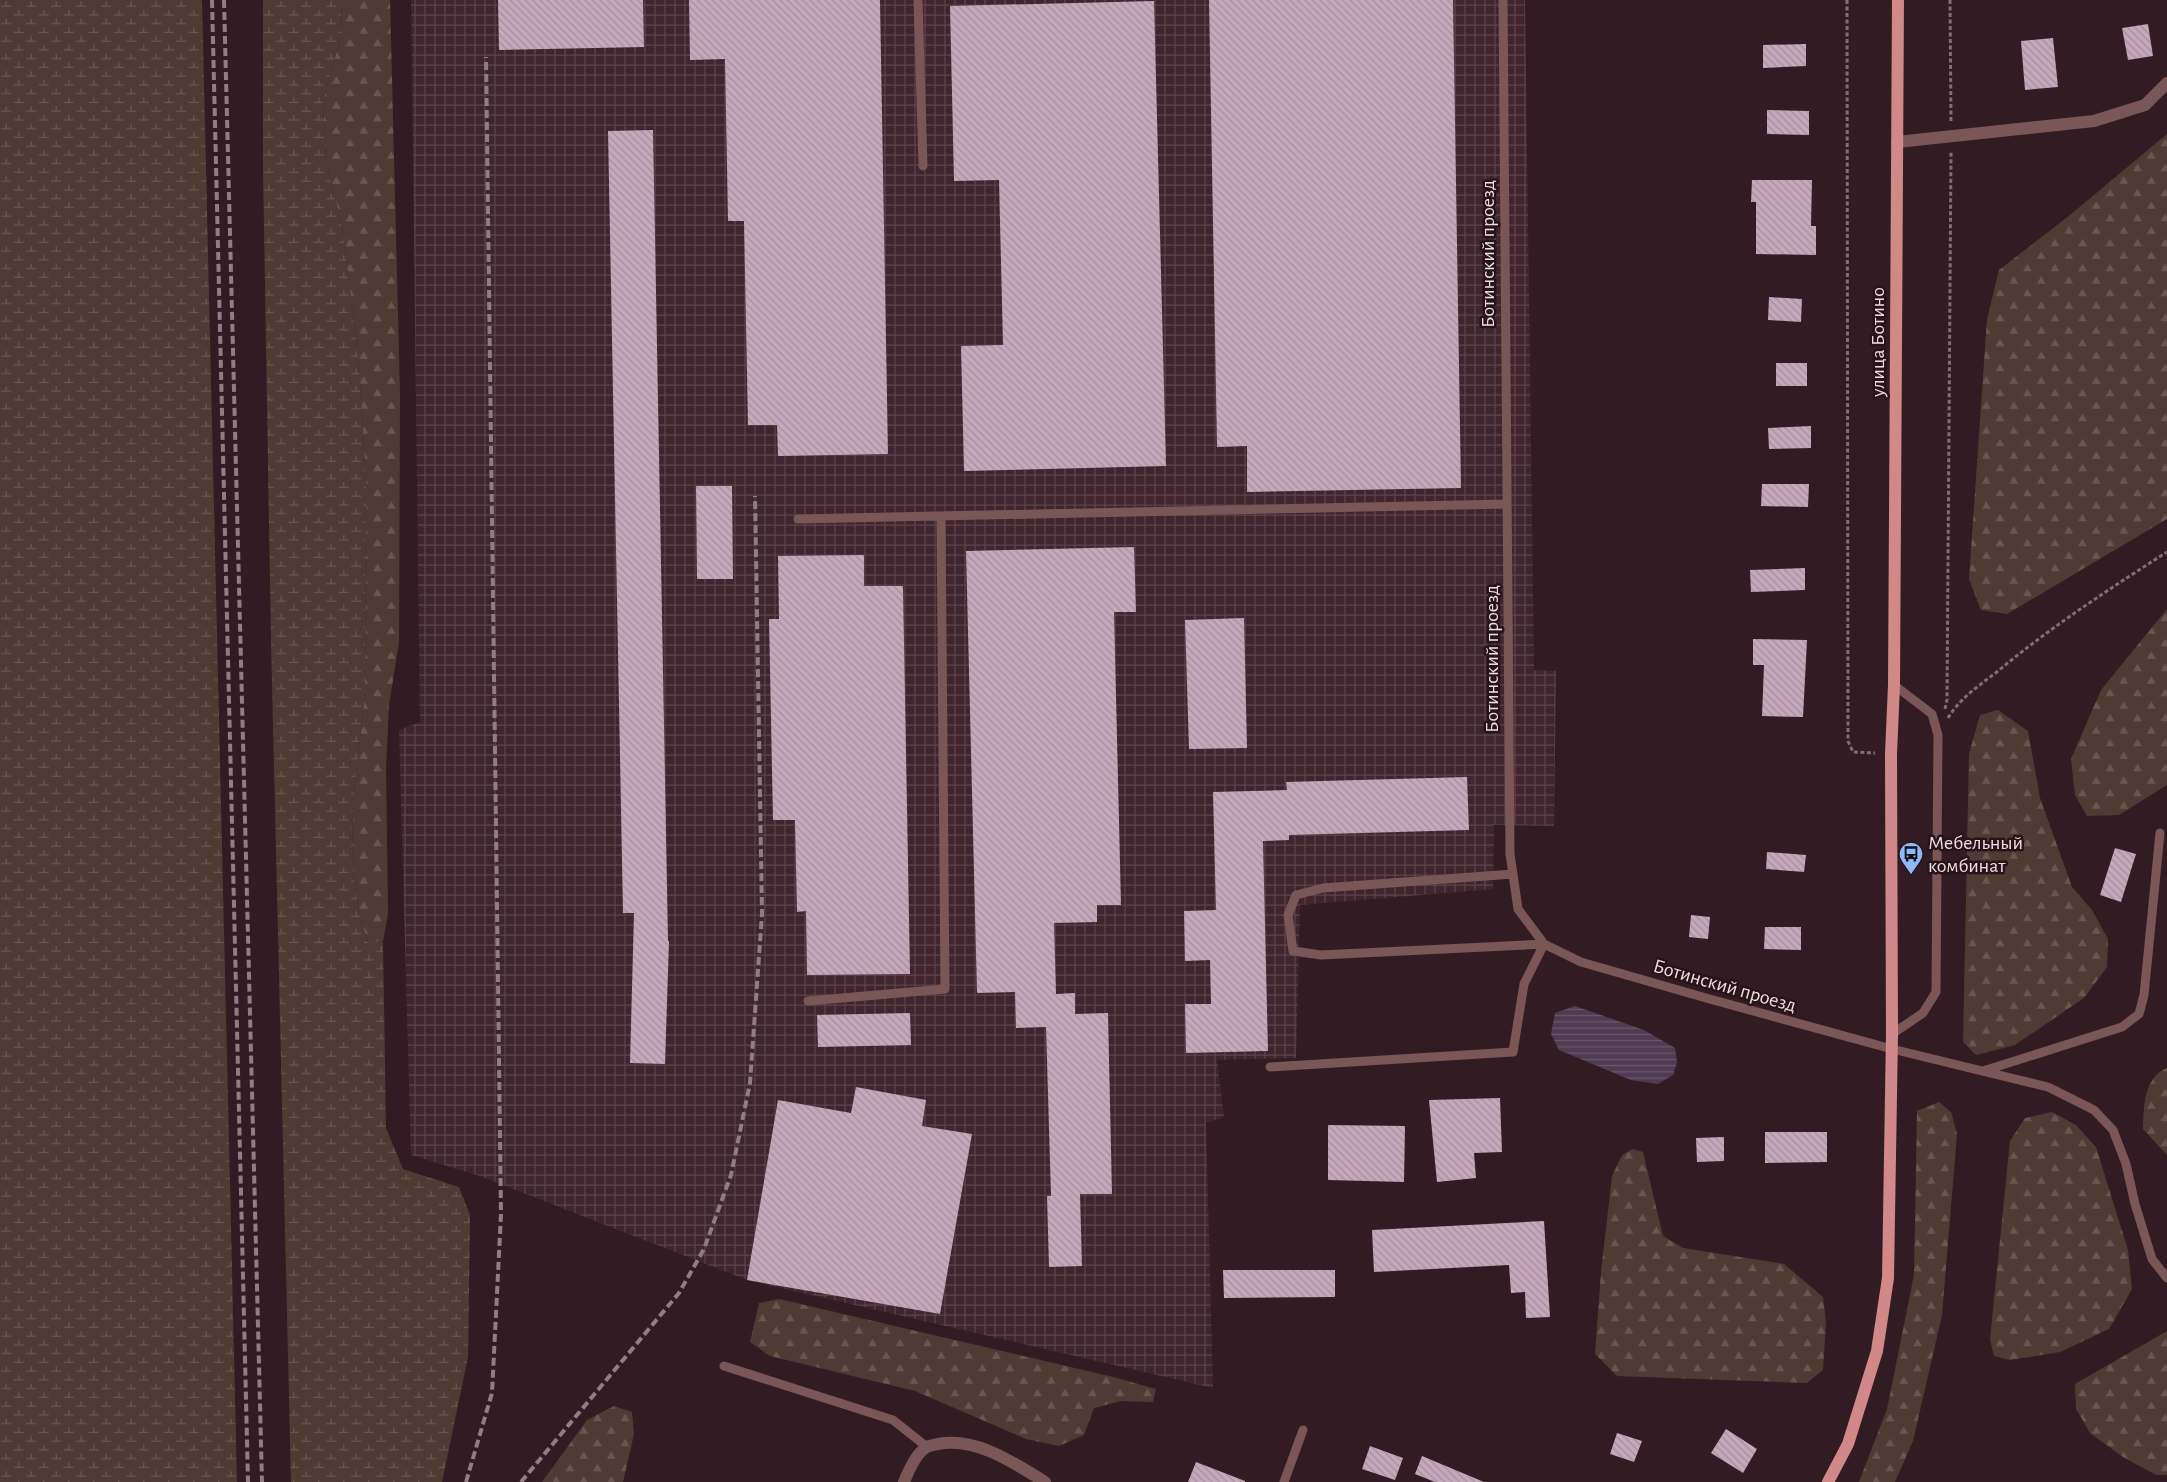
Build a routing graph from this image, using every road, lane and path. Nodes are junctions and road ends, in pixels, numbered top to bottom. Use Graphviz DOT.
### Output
graph roads {
  1 [pos="918,0"];
  2 [pos="1503,0"];
  3 [pos="1847,0"];
  4 [pos="1898,0"];
  5 [pos="1950,0"];
  6 [pos="2167,83"];
  7 [pos="1951,136"];
  8 [pos="1897,142"];
  9 [pos="923,166"];
  10 [pos="1507,504"];
  11 [pos="941,516"];
  12 [pos="798,519"];
  13 [pos="2167,552"];
  14 [pos="1894,685"];
  15 [pos="1938,735"];
  16 [pos="1891,754"];
  17 [pos="2160,833"];
  18 [pos="1513,874"];
  19 [pos="1544,944"];
  20 [pos="808,1001"];
  21 [pos="1892,1034"];
  22 [pos="1892,1049"];
  23 [pos="1270,1067"];
  24 [pos="1983,1071"];
  25 [pos="2167,1278"];
  26 [pos="724,1366"];
  27 [pos="1304,1430"];
  28 [pos="927,1447"];
  29 [pos="904,1482"];
  30 [pos="1046,1482"];
  31 [pos="1284,1482"];
  32 [pos="1828,1482"];
  1 -- 9 [label="lane"];
  2 -- 10 [label="lane, Ботинский проезд"];
  3 -- 16 [label="path"];
  4 -- 8 [label="main road, улица Ботино"];
  5 -- 7 [label="path"];
  6 -- 7 [label="street"];
  7 -- 8 [label="street"];
  7 -- 15 [label="path"];
  8 -- 14 [label="main road, улица Ботино"];
  10 -- 11 [label="lane"];
  10 -- 18 [label="lane, Ботинский проезд"];
  11 -- 12 [label="lane"];
  11 -- 20 [label="lane"];
  13 -- 15 [label="path"];
  14 -- 15 [label="lane"];
  14 -- 16 [label="main road, улица Ботино"];
  15 -- 21 [label="lane"];
  16 -- 21 [label="main road, улица Ботино"];
  17 -- 24 [label="lane"];
  18 -- 19 [label="lane, Ботинский проезд"];
  18 -- 19 [label="lane"];
  19 -- 22 [label="lane, Ботинский проезд"];
  19 -- 23 [label="lane"];
  21 -- 22 [label="main road, улица Ботино"];
  22 -- 24 [label="lane, Ботинский проезд"];
  22 -- 32 [label="main road, улица Ботино"];
  24 -- 25 [label="lane, Ботинский проезд"];
  26 -- 28 [label="lane"];
  27 -- 31 [label="lane"];
  28 -- 29 [label="street"];
  28 -- 30 [label="street"];
}
